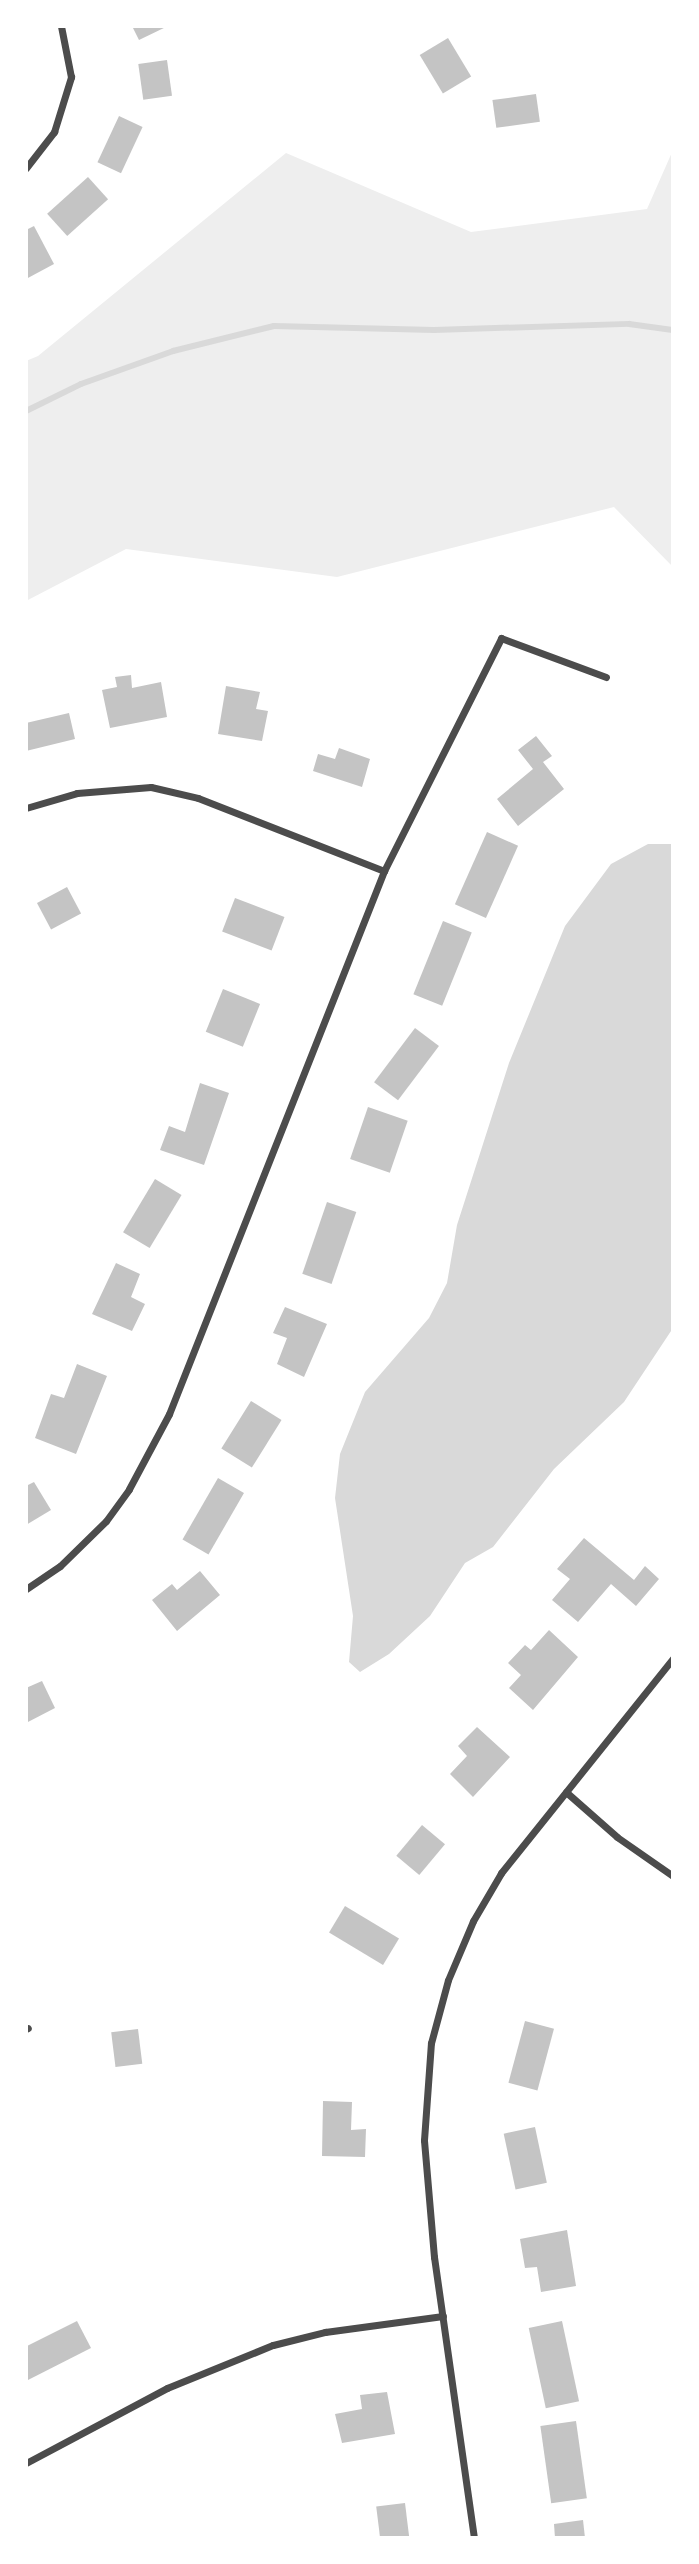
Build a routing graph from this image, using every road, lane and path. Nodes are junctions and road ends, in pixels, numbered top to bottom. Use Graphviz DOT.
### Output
graph roads {
  1 [pos="61,26"];
  2 [pos="26,168"];
  3 [pos="606,677"];
  4 [pos="26,808"];
  5 [pos="384,871"];
  6 [pos="26,1589"];
  7 [pos="673,1658"];
  8 [pos="566,1791"];
  9 [pos="673,1876"];
  10 [pos="443,2316"];
  11 [pos="26,2463"];
  12 [pos="474,2538"];
  1 -- 2 [label="street"];
  3 -- 5 [label="street"];
  4 -- 5 [label="street"];
  5 -- 6 [label="street"];
  7 -- 8 [label="street"];
  8 -- 9 [label="street"];
  8 -- 10 [label="street"];
  10 -- 11 [label="street"];
  10 -- 12 [label="street"];
}
